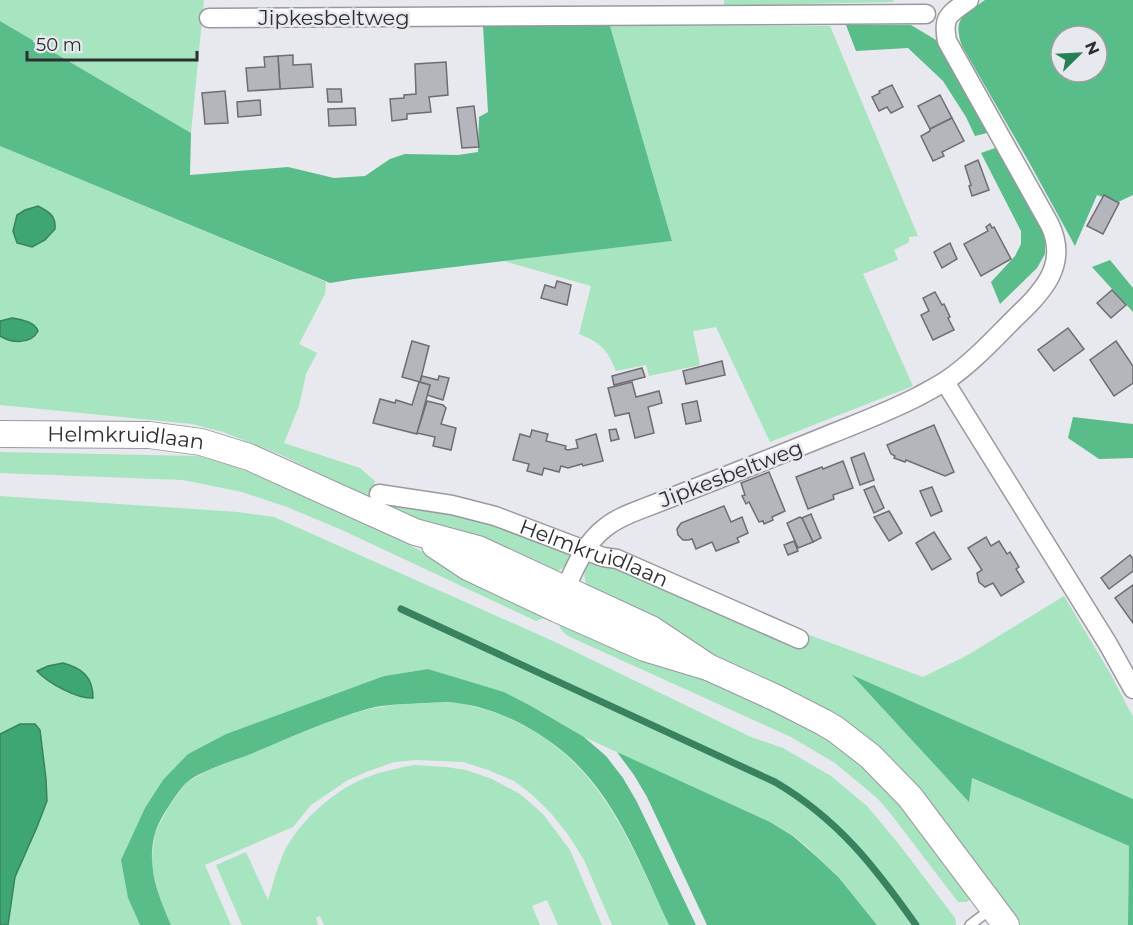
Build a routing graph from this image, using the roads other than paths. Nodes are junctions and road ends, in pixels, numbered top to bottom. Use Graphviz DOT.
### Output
graph roads {
  1 [pos="969,0"];
  2 [pos="922,7"];
  3 [pos="209,18"];
  4 [pos="945,25"];
  5 [pos="945,382"];
  6 [pos="0,434"];
  7 [pos="379,494"];
  8 [pos="585,550"];
  9 [pos="561,599"];
  10 [pos="799,639"];
  11 [pos="1133,689"];
  12 [pos="999,916"];
  13 [pos="970,925"];
  1 -- 4 [label="street"];
  2 -- 3 [label="street, Jipkesbeltweg"];
  2 -- 4 [label="street, Jipkesbeltweg"];
  4 -- 5 [label="street, Jipkesbeltweg"];
  5 -- 8 [label="street, Jipkesbeltweg"];
  5 -- 11 [label="street"];
  6 -- 9 [label="street, Helmkruidlaan"];
  7 -- 8 [label="street, Helmkruidlaan"];
  8 -- 9 [label="street, Jipkesbeltweg"];
  8 -- 10 [label="street, Helmkruidlaan"];
  9 -- 12 [label="street, Helmkruidlaan"];
  12 -- 13 [label="lane"];
}
